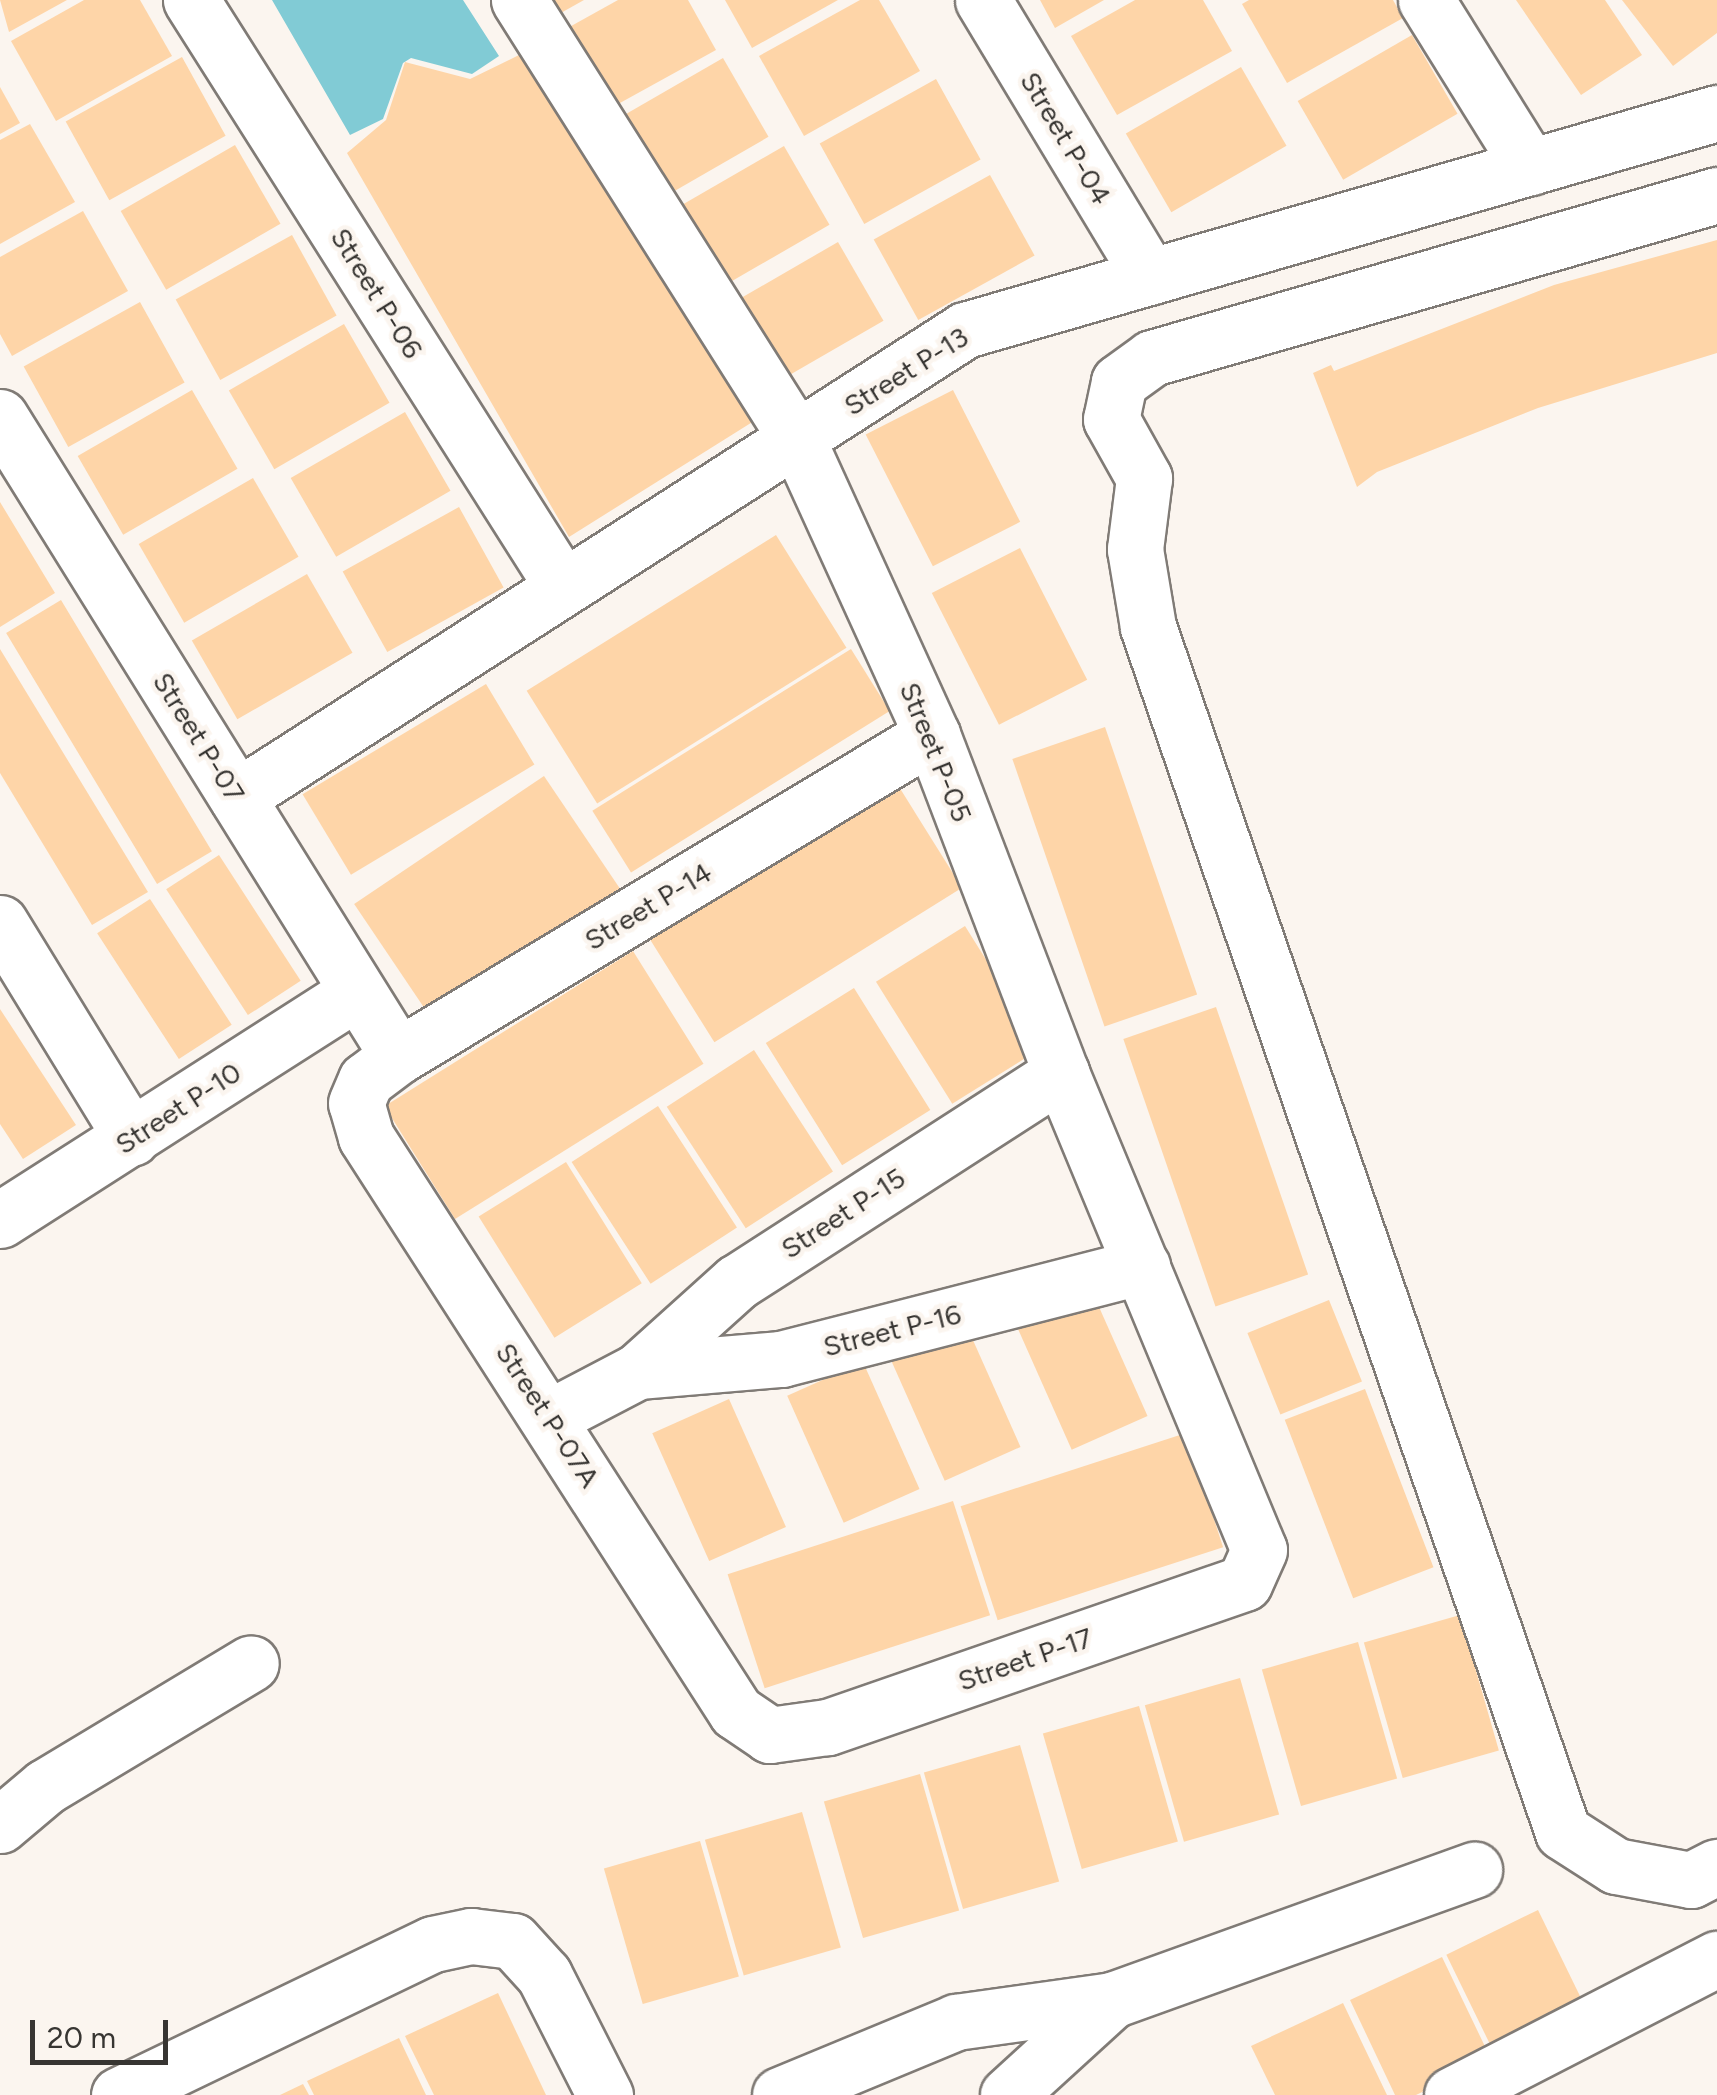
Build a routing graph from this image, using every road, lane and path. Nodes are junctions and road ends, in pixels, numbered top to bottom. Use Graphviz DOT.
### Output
graph roads {
  1 [pos="191,0"];
  2 [pos="519,0"];
  3 [pos="983,0"];
  4 [pos="1426,0"];
  5 [pos="1717,114"];
  6 [pos="1530,167"];
  7 [pos="1717,195"];
  8 [pos="1150,277"];
  9 [pos="0,417"];
  10 [pos="798,441"];
  11 [pos="563,586"];
  12 [pos="932,735"];
  13 [pos="237,797"];
  14 [pos="0,923"];
  15 [pos="354,994"];
  16 [pos="382,1068"];
  17 [pos="1060,1073"];
  18 [pos="132,1138"];
  19 [pos="0,1220"];
  20 [pos="1142,1266"];
  21 [pos="638,1371"];
  22 [pos="550,1417"];
  23 [pos="1259,1550"];
  24 [pos="251,1663"];
  25 [pos="770,1735"];
  26 [pos="0,1825"];
  27 [pos="1717,1868"];
  28 [pos="1474,1870"];
  29 [pos="1717,1959"];
  30 [pos="1112,2000"];
  31 [pos="119,2095"];
  32 [pos="604,2095"];
  33 [pos="780,2095"];
  34 [pos="1008,2095"];
  35 [pos="1452,2095"];
  1 -- 11 [label="street, Street P-06"];
  2 -- 10 [label="street, Street P-05"];
  3 -- 8 [label="street, Street P-04"];
  4 -- 6 [label="street"];
  5 -- 6 [label="street, Street P-13"];
  6 -- 8 [label="street, Street P-13"];
  7 -- 27 [label="street"];
  8 -- 10 [label="street, Street P-13"];
  9 -- 13 [label="street, Street P-07"];
  10 -- 11 [label="street, Street P-13"];
  10 -- 12 [label="street, Street P-05"];
  11 -- 13 [label="street, Street P-13"];
  12 -- 16 [label="street, Street P-14"];
  12 -- 17 [label="street, Street P-05"];
  13 -- 15 [label="street, Street P-07"];
  14 -- 18 [label="street"];
  15 -- 16 [label="street, Street P-07"];
  15 -- 18 [label="street, Street P-10"];
  16 -- 22 [label="street, Street P-07A"];
  17 -- 20 [label="street, Street P-05"];
  17 -- 21 [label="street, Street P-15"];
  18 -- 19 [label="street, Street P-10"];
  20 -- 21 [label="street, Street P-16"];
  20 -- 23 [label="street, Street P-05"];
  21 -- 22 [label="street"];
  22 -- 25 [label="street, Street P-07A"];
  23 -- 25 [label="street, Street P-17"];
  24 -- 26 [label="street"];
  28 -- 30 [label="street"];
  29 -- 35 [label="street"];
  30 -- 33 [label="street"];
  30 -- 34 [label="street"];
  31 -- 32 [label="street"];
}
